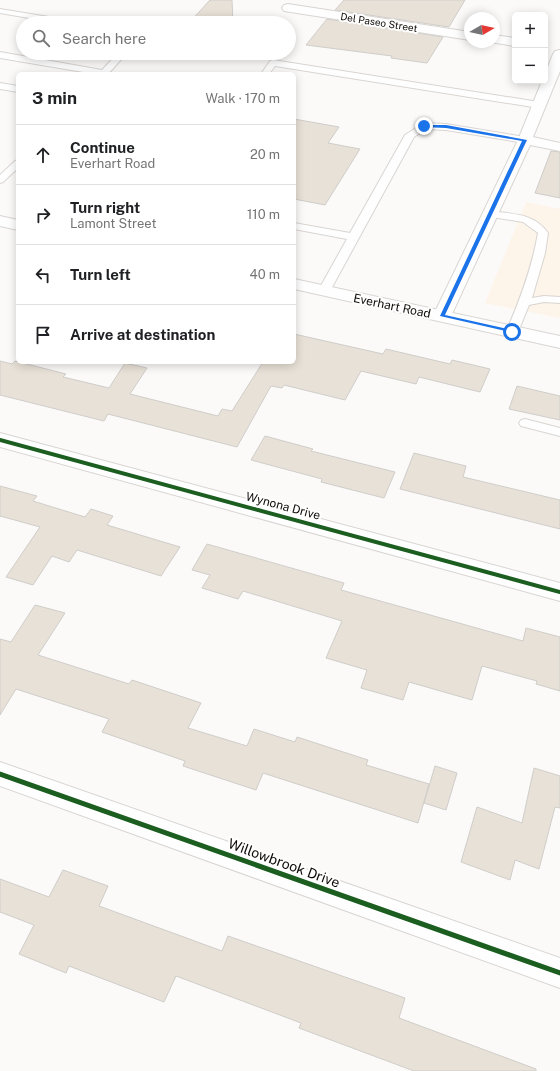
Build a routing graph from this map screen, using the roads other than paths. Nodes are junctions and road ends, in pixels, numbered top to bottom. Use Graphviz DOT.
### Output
graph roads {
  1 [pos="288,8"];
  2 [pos="0,11"];
  3 [pos="30,16"];
  4 [pos="464,35"];
  5 [pos="500,40"];
  6 [pos="512,42"];
  7 [pos="558,50"];
  8 [pos="0,55"];
  9 [pos="16,58"];
  10 [pos="29,60"];
  11 [pos="117,60"];
  12 [pos="98,72"];
  13 [pos="105,72"];
  14 [pos="266,72"];
  15 [pos="0,86"];
  16 [pos="16,89"];
  17 [pos="539,105"];
  18 [pos="525,140"];
  19 [pos="560,147"];
  20 [pos="16,165"];
  21 [pos="0,180"];
  22 [pos="490,214"];
  23 [pos="0,221"];
  24 [pos="16,225"];
  25 [pos="296,226"];
  26 [pos="353,237"];
  27 [pos="296,284"];
  28 [pos="324,291"];
  29 [pos="560,300"];
  30 [pos="525,302"];
  31 [pos="442,316"];
  32 [pos="512,332"];
  33 [pos="560,342"];
  34 [pos="524,423"];
  35 [pos="560,432"];
  36 [pos="0,440"];
  37 [pos="560,592"];
  38 [pos="0,774"];
  39 [pos="560,973"];
  1 -- 4 [label="street, Del Paseo Street"];
  2 -- 3 [label="lane"];
  5 -- 6 [label="street"];
  7 -- 17 [label="street"];
  8 -- 9 [label="lane"];
  10 -- 12 [label="lane"];
  11 -- 13 [label="lane"];
  14 -- 17 [label="lane"];
  15 -- 16 [label="lane"];
  17 -- 18 [label="street"];
  18 -- 19 [label="street"];
  18 -- 22 [label="street"];
  18 -- 26 [label="lane"];
  20 -- 21 [label="lane"];
  22 -- 30 [label="lane"];
  22 -- 31 [label="street"];
  23 -- 24 [label="street"];
  25 -- 26 [label="lane"];
  26 -- 28 [label="lane"];
  27 -- 28 [label="street, Everhart Road"];
  28 -- 31 [label="street, Everhart Road"];
  29 -- 30 [label="lane"];
  30 -- 32 [label="lane"];
  31 -- 32 [label="street, Everhart Road"];
  32 -- 33 [label="street, Everhart Road"];
  34 -- 35 [label="lane"];
  36 -- 37 [label="street, Wynona Drive"];
  38 -- 39 [label="street, Willowbrook Drive"];
}
